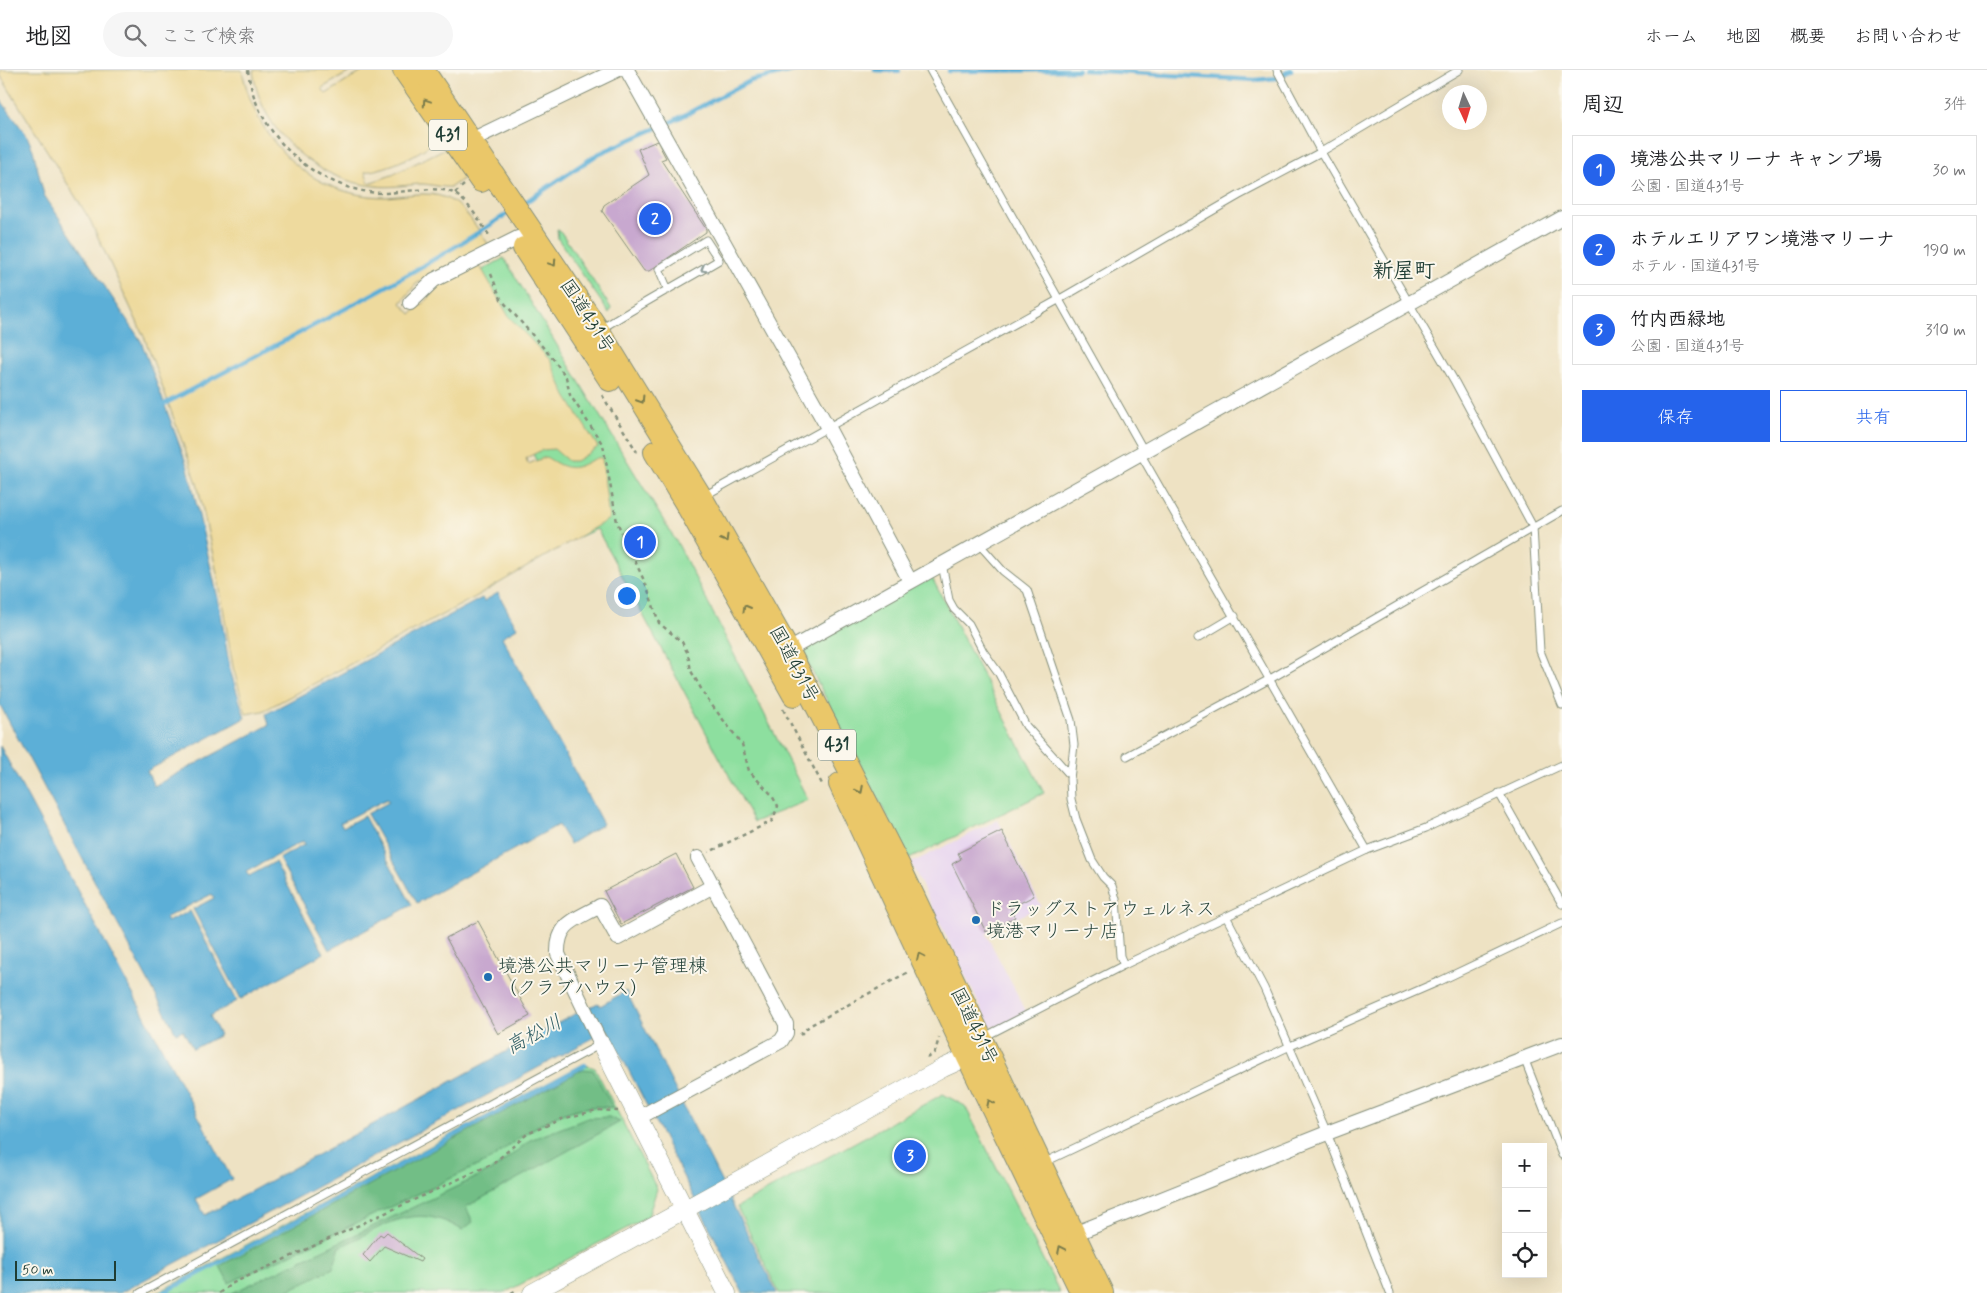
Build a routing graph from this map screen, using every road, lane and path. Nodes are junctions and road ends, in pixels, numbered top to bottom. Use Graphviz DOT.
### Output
graph roads {
  1 [pos="248,70"];
  2 [pos="404,70"];
  3 [pos="423,70"];
  4 [pos="618,70"];
  5 [pos="627,70"];
  6 [pos="930,70"];
  7 [pos="1459,70"];
  8 [pos="1279,74"];
  9 [pos="463,143"];
  10 [pos="1322,152"];
  11 [pos="467,182"];
  12 [pos="455,193"];
  13 [pos="1562,218"];
  14 [pos="516,234"];
  15 [pos="491,274"];
  16 [pos="668,290"];
  17 [pos="1058,300"];
  18 [pos="410,303"];
  19 [pos="1409,304"];
  20 [pos="598,330"];
  21 [pos="601,394"];
  22 [pos="828,428"];
  23 [pos="1142,452"];
  24 [pos="642,460"];
  25 [pos="701,497"];
  26 [pos="1562,511"];
  27 [pos="1533,527"];
  28 [pos="979,544"];
  29 [pos="942,564"];
  30 [pos="910,580"];
  31 [pos="1235,616"];
  32 [pos="1198,638"];
  33 [pos="781,654"];
  34 [pos="1270,679"];
  35 [pos="1559,692"];
  36 [pos="781,704"];
  37 [pos="1562,706"];
  38 [pos="1127,756"];
  39 [pos="1562,765"];
  40 [pos="1070,775"];
  41 [pos="825,792"];
  42 [pos="1500,793"];
  43 [pos="1367,850"];
  44 [pos="698,858"];
  45 [pos="713,886"];
  46 [pos="1562,904"];
  47 [pos="1227,918"];
  48 [pos="1562,923"];
  49 [pos="907,962"];
  50 [pos="1124,965"];
  51 [pos="911,971"];
  52 [pos="600,1041"];
  53 [pos="1562,1044"];
  54 [pos="1288,1047"];
  55 [pos="974,1048"];
  56 [pos="1524,1058"];
  57 [pos="638,1113"];
  58 [pos="1327,1133"];
  59 [pos="1562,1155"];
  60 [pos="1041,1164"];
  61 [pos="691,1207"];
  62 [pos="1074,1234"];
  63 [pos="525,1291"];
  64 [pos="140,1293"];
  65 [pos="219,1293"];
  66 [pos="511,1293"];
  67 [pos="727,1293"];
  68 [pos="1082,1293"];
  69 [pos="1102,1293"];
  70 [pos="1390,1293"];
  1 -- 12 [label="path"];
  9 -- 2 [label="highway, 国道431号 / 431, one-way"];
  3 -- 9 [label="highway, 国道431号 / 431"];
  4 -- 9 [label="street"];
  5 -- 22 [label="street"];
  6 -- 17 [label="lane"];
  7 -- 10 [label="lane"];
  8 -- 10 [label="lane"];
  9 -- 14 [label="highway, 国道431号 / 431"];
  10 -- 17 [label="lane"];
  10 -- 19 [label="lane"];
  11 -- 12 [label="path"];
  12 -- 14 [label="path"];
  13 -- 19 [label="street"];
  14 -- 18 [label="street"];
  14 -- 20 [label="highway, 国道431号 / 431, one-way"];
  33 -- 14 [label="highway, 国道431号 / 431, one-way"];
  15 -- 44 [label="path"];
  16 -- 16 [label="lane, one-way"];
  16 -- 20 [label="lane"];
  17 -- 22 [label="lane"];
  17 -- 23 [label="lane"];
  19 -- 23 [label="street"];
  19 -- 27 [label="lane"];
  20 -- 25 [label="highway, 国道431号 / 431, one-way"];
  21 -- 24 [label="path"];
  22 -- 25 [label="lane"];
  22 -- 30 [label="street"];
  23 -- 28 [label="street"];
  23 -- 31 [label="lane"];
  25 -- 33 [label="highway, 国道431号 / 431, one-way"];
  26 -- 27 [label="lane"];
  27 -- 34 [label="lane"];
  27 -- 35 [label="lane"];
  28 -- 29 [label="street"];
  28 -- 40 [label="lane"];
  29 -- 30 [label="street"];
  29 -- 40 [label="lane"];
  30 -- 33 [label="street"];
  31 -- 32 [label="lane"];
  31 -- 34 [label="lane"];
  33 -- 55 [label="highway, 国道431号 / 431"];
  34 -- 38 [label="lane"];
  34 -- 43 [label="lane"];
  35 -- 37 [label="lane"];
  36 -- 41 [label="path"];
  39 -- 42 [label="lane"];
  40 -- 50 [label="lane"];
  42 -- 43 [label="lane"];
  42 -- 46 [label="lane"];
  43 -- 47 [label="lane"];
  44 -- 45 [label="street"];
  45 -- 52 [label="street"];
  45 -- 57 [label="street"];
  47 -- 50 [label="lane"];
  47 -- 54 [label="lane"];
  48 -- 54 [label="lane"];
  49 -- 51 [label="path"];
  50 -- 55 [label="lane"];
  52 -- 57 [label="street"];
  52 -- 64 [label="lane"];
  53 -- 56 [label="street"];
  54 -- 58 [label="lane"];
  54 -- 60 [label="lane"];
  55 -- 60 [label="highway, 国道431号 / 431"];
  55 -- 61 [label="street"];
  68 -- 55 [label="highway, 国道431号 / 431, one-way"];
  56 -- 58 [label="street"];
  56 -- 59 [label="lane"];
  57 -- 61 [label="street"];
  57 -- 65 [label="path"];
  58 -- 62 [label="street"];
  58 -- 70 [label="lane"];
  60 -- 62 [label="highway, 国道431号 / 431"];
  61 -- 63 [label="street"];
  61 -- 67 [label="street"];
  62 -- 69 [label="highway, 国道431号 / 431"];
  63 -- 66 [label="path"];
}
